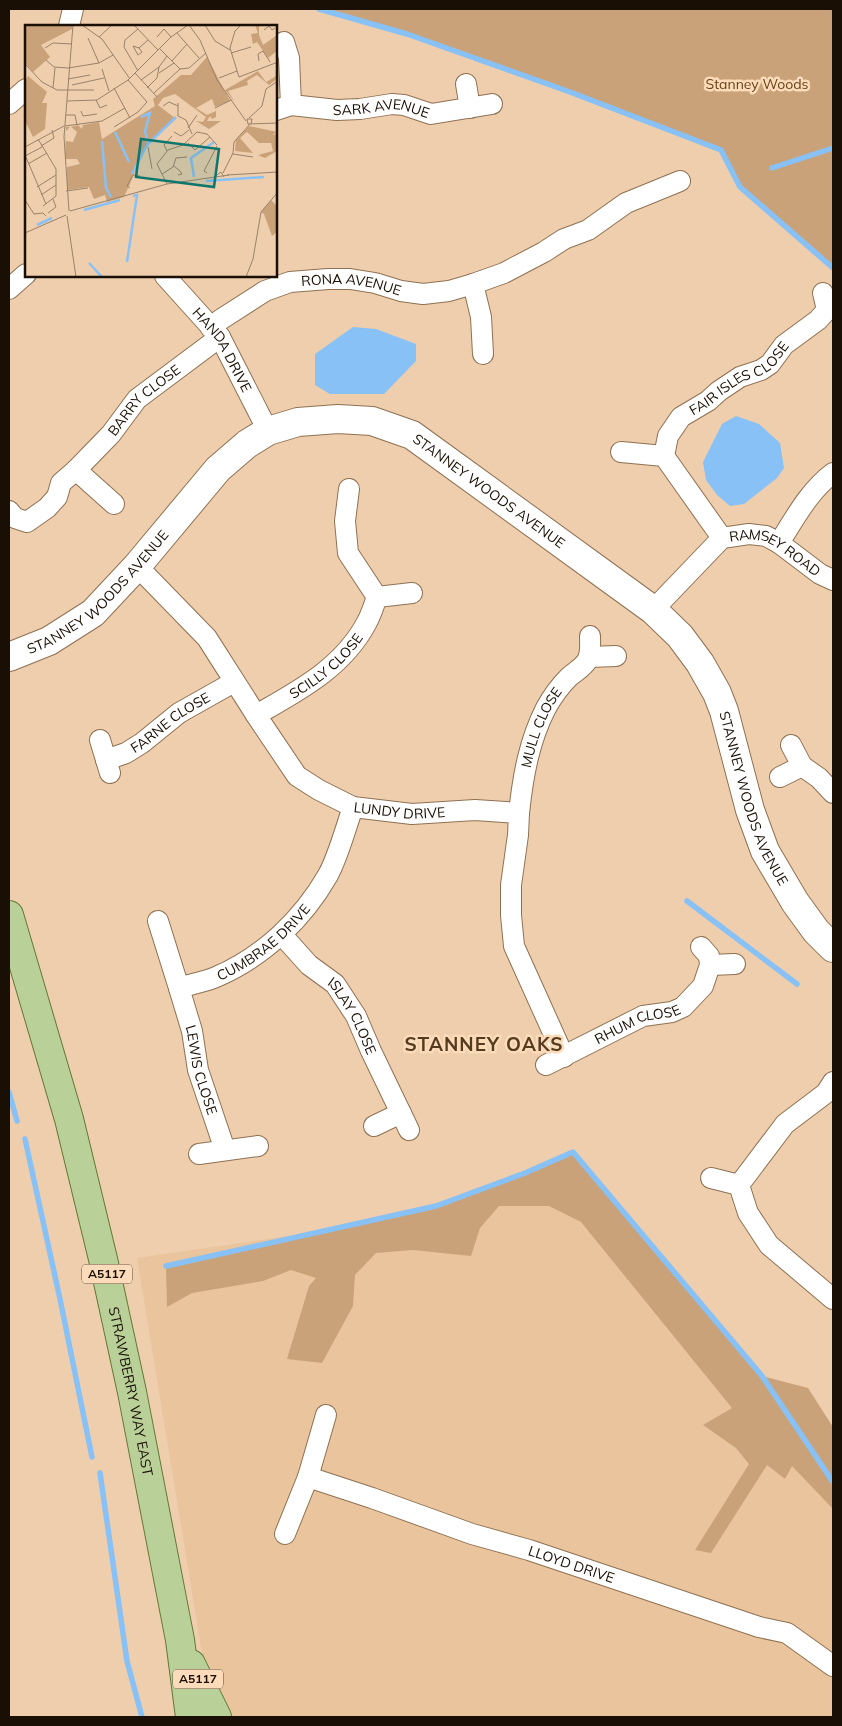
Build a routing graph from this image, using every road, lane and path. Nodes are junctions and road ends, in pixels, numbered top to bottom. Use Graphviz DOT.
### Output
graph roads {
  1 [pos="73,9"];
  2 [pos="69,25"];
  3 [pos="284,42"];
  4 [pos="466,84"];
  5 [pos="25,90"];
  6 [pos="9,104"];
  7 [pos="492,104"];
  8 [pos="283,108"];
  9 [pos="470,108"];
  10 [pos="680,181"];
  11 [pos="25,275"];
  12 [pos="167,278"];
  13 [pos="473,284"];
  14 [pos="9,289"];
  15 [pos="828,305"];
  16 [pos="215,332"];
  17 [pos="483,354"];
  18 [pos="268,430"];
  19 [pos="621,452"];
  20 [pos="664,456"];
  21 [pos="76,470"];
  22 [pos="833,473"];
  23 [pos="349,489"];
  24 [pos="114,504"];
  25 [pos="9,511"];
  26 [pos="722,538"];
  27 [pos="779,543"];
  28 [pos="137,566"];
  29 [pos="833,580"];
  30 [pos="412,593"];
  31 [pos="377,597"];
  32 [pos="653,610"];
  33 [pos="590,636"];
  34 [pos="616,656"];
  35 [pos="9,657"];
  36 [pos="590,657"];
  37 [pos="234,682"];
  38 [pos="256,715"];
  39 [pos="100,740"];
  40 [pos="791,745"];
  41 [pos="802,766"];
  42 [pos="780,777"];
  43 [pos="833,793"];
  44 [pos="353,807"];
  45 [pos="519,812"];
  46 [pos="9,915"];
  47 [pos="158,922"];
  48 [pos="282,935"];
  49 [pos="702,947"];
  50 [pos="833,948"];
  51 [pos="736,964"];
  52 [pos="710,965"];
  53 [pos="179,988"];
  54 [pos="833,1082"];
  55 [pos="374,1126"];
  56 [pos="258,1146"];
  57 [pos="225,1150"];
  58 [pos="199,1154"];
  59 [pos="711,1178"];
  60 [pos="739,1185"];
  61 [pos="833,1299"];
  62 [pos="326,1415"];
  63 [pos="308,1477"];
  64 [pos="285,1534"];
  65 [pos="180,1640"];
  66 [pos="832,1667"];
  67 [pos="190,1717"];
  68 [pos="217,1717"];
  1 -- 2 [label="street"];
  3 -- 8 [label="street, SARK AVENUE"];
  4 -- 9 [label="street"];
  5 -- 6 [label="street"];
  7 -- 9 [label="street, SARK AVENUE"];
  8 -- 9 [label="street, SARK AVENUE"];
  10 -- 13 [label="street, RONA AVENUE"];
  11 -- 14 [label="street"];
  12 -- 16 [label="street, HANDA DRIVE"];
  13 -- 16 [label="street, RONA AVENUE"];
  13 -- 17 [label="street"];
  15 -- 20 [label="street, FAIR ISLES CLOSE"];
  16 -- 18 [label="street, HANDA DRIVE"];
  16 -- 21 [label="street, BARRY CLOSE"];
  18 -- 28 [label="street, STANNEY WOODS AVENUE"];
  18 -- 32 [label="street, STANNEY WOODS AVENUE"];
  19 -- 20 [label="street"];
  20 -- 26 [label="street"];
  21 -- 24 [label="street"];
  21 -- 25 [label="street, BARRY CLOSE"];
  22 -- 27 [label="street"];
  23 -- 31 [label="street"];
  26 -- 27 [label="street, RAMSEY ROAD"];
  26 -- 32 [label="street, RAMSEY ROAD"];
  27 -- 29 [label="street, RAMSEY ROAD"];
  28 -- 35 [label="street, STANNEY WOODS AVENUE"];
  28 -- 37 [label="street, LUNDY DRIVE"];
  30 -- 31 [label="street"];
  31 -- 38 [label="street, SCILLY CLOSE"];
  32 -- 50 [label="street, STANNEY WOODS AVENUE"];
  33 -- 36 [label="street"];
  34 -- 36 [label="street"];
  36 -- 45 [label="street, MULL CLOSE"];
  37 -- 38 [label="street, LUNDY DRIVE"];
  37 -- 39 [label="street, FARNE CLOSE"];
  38 -- 44 [label="street, LUNDY DRIVE"];
  40 -- 41 [label="street"];
  41 -- 42 [label="street"];
  41 -- 43 [label="street"];
  44 -- 45 [label="street, LUNDY DRIVE"];
  44 -- 48 [label="street, CUMBRAE DRIVE"];
  45 -- 52 [label="street, RHUM CLOSE"];
  46 -- 65 [label="main road, STRAWBERRY WAY EAST / A5117"];
  47 -- 53 [label="street"];
  48 -- 53 [label="street, CUMBRAE DRIVE"];
  48 -- 55 [label="street, ISLAY CLOSE"];
  49 -- 52 [label="street"];
  51 -- 52 [label="street"];
  53 -- 57 [label="street, LEWIS CLOSE"];
  54 -- 60 [label="street"];
  56 -- 57 [label="street"];
  57 -- 58 [label="street"];
  59 -- 60 [label="street"];
  60 -- 61 [label="street"];
  62 -- 63 [label="street"];
  63 -- 64 [label="street"];
  63 -- 66 [label="street, LLOYD DRIVE"];
  65 -- 67 [label="main road, STRAWBERRY WAY EAST / A5117"];
  65 -- 68 [label="main road, STRAWBERRY WAY EAST / A5117"];
}
